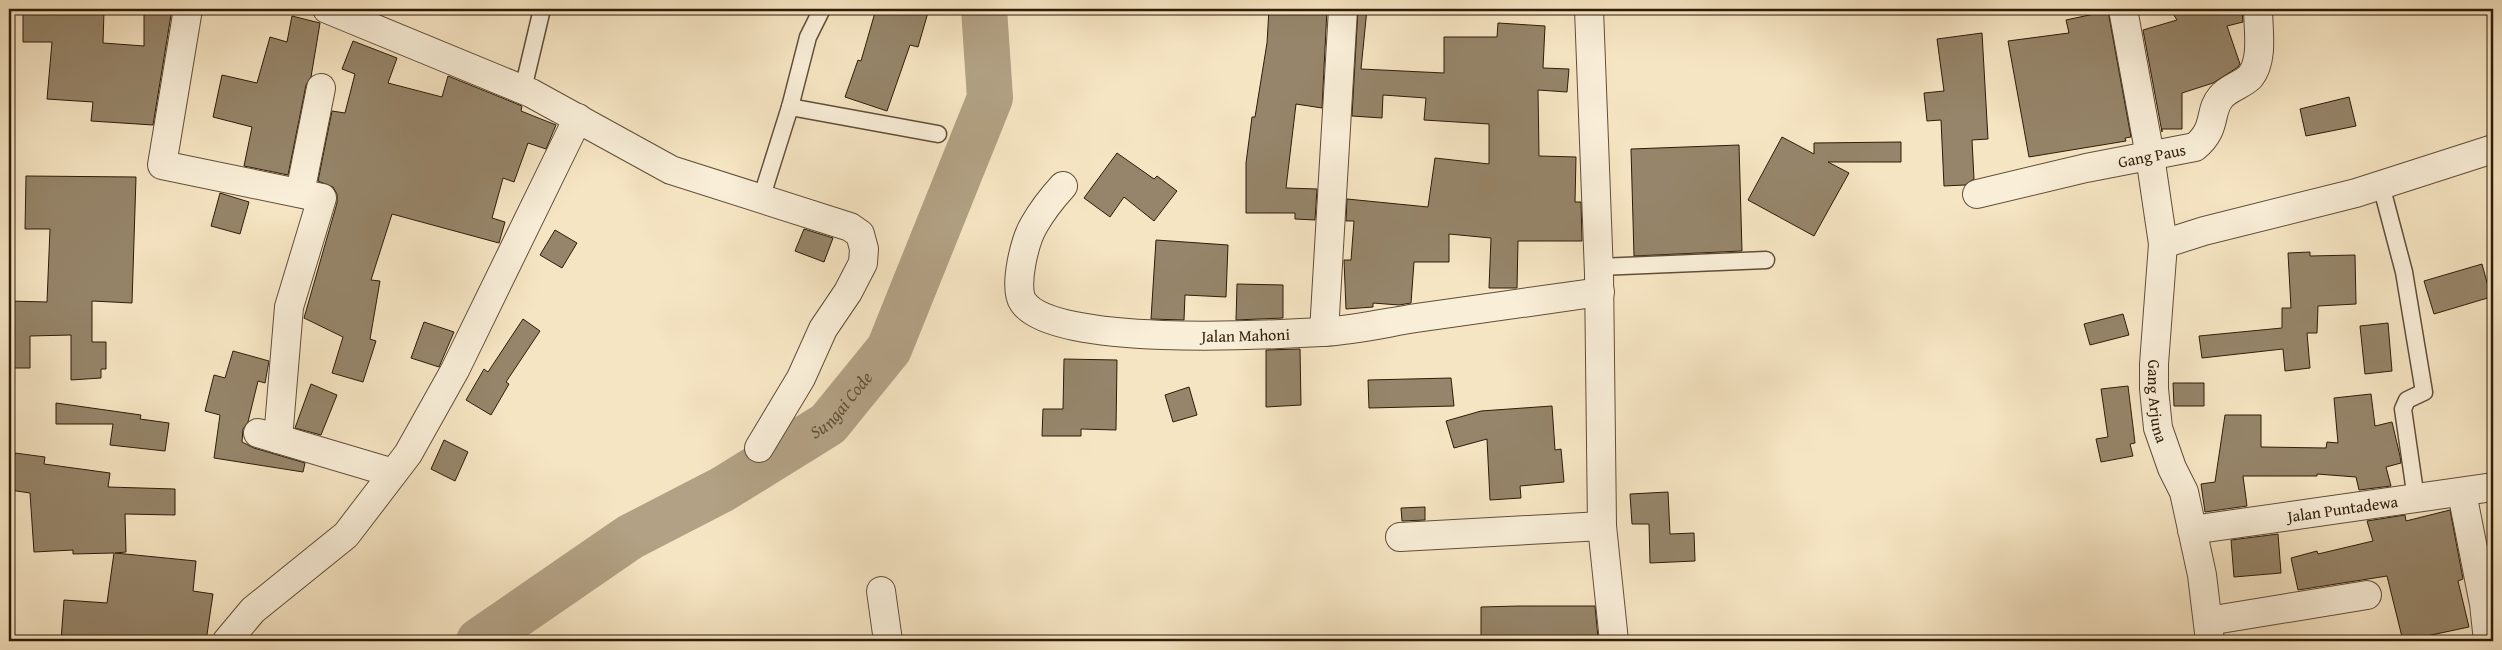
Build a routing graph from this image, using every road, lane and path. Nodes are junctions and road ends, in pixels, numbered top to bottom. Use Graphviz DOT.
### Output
graph roads {
  1 [pos="188,9"];
  2 [pos="327,9"];
  3 [pos="542,9"];
  4 [pos="822,9"];
  5 [pos="1343,9"];
  6 [pos="1589,9"];
  7 [pos="2123,9"];
  8 [pos="2258,9"];
  9 [pos="321,88"];
  10 [pos="523,89"];
  11 [pos="790,107"];
  12 [pos="578,118"];
  13 [pos="938,134"];
  14 [pos="2493,148"];
  15 [pos="2150,156"];
  16 [pos="2381,185"];
  17 [pos="1063,186"];
  18 [pos="300,193"];
  19 [pos="1977,194"];
  20 [pos="761,199"];
  21 [pos="2163,244"];
  22 [pos="1766,260"];
  23 [pos="1599,279"];
  24 [pos="1324,332"];
  25 [pos="759,448"];
  26 [pos="393,473"];
  27 [pos="2493,487"];
  28 [pos="2462,493"];
  29 [pos="2416,499"];
  30 [pos="1602,526"];
  31 [pos="2192,530"];
  32 [pos="1400,537"];
  33 [pos="882,591"];
  34 [pos="2367,595"];
  35 [pos="2209,631"];
  36 [pos="227,641"];
  37 [pos="888,641"];
  38 [pos="1614,641"];
  39 [pos="2488,641"];
  1 -- 18 [label="street"];
  2 -- 10 [label="street"];
  3 -- 10 [label="lane"];
  4 -- 11 [label="lane"];
  5 -- 24 [label="street"];
  6 -- 23 [label="street"];
  7 -- 15 [label="street, Gang Arjuna"];
  8 -- 15 [label="street, Gang Paus"];
  9 -- 18 [label="street"];
  10 -- 12 [label="street"];
  11 -- 13 [label="lane"];
  11 -- 20 [label="lane"];
  12 -- 20 [label="street"];
  12 -- 26 [label="street"];
  14 -- 16 [label="street"];
  15 -- 19 [label="street, Gang Paus"];
  15 -- 21 [label="street, Gang Arjuna"];
  16 -- 21 [label="street"];
  16 -- 29 [label="lane"];
  17 -- 24 [label="street, Jalan Mahoni"];
  18 -- 26 [label="street"];
  20 -- 25 [label="street"];
  21 -- 31 [label="street, Gang Arjuna"];
  22 -- 23 [label="lane"];
  23 -- 24 [label="street, Jalan Mahoni"];
  23 -- 30 [label="street"];
  26 -- 36 [label="street"];
  27 -- 28 [label="street, Jalan Puntadewa"];
  28 -- 29 [label="street, Jalan Puntadewa"];
  28 -- 39 [label="street"];
  29 -- 31 [label="street, Jalan Puntadewa"];
  30 -- 32 [label="street"];
  30 -- 38 [label="street"];
  31 -- 35 [label="street, Gang Arjuna"];
  33 -- 37 [label="street"];
  34 -- 35 [label="street"];
}
